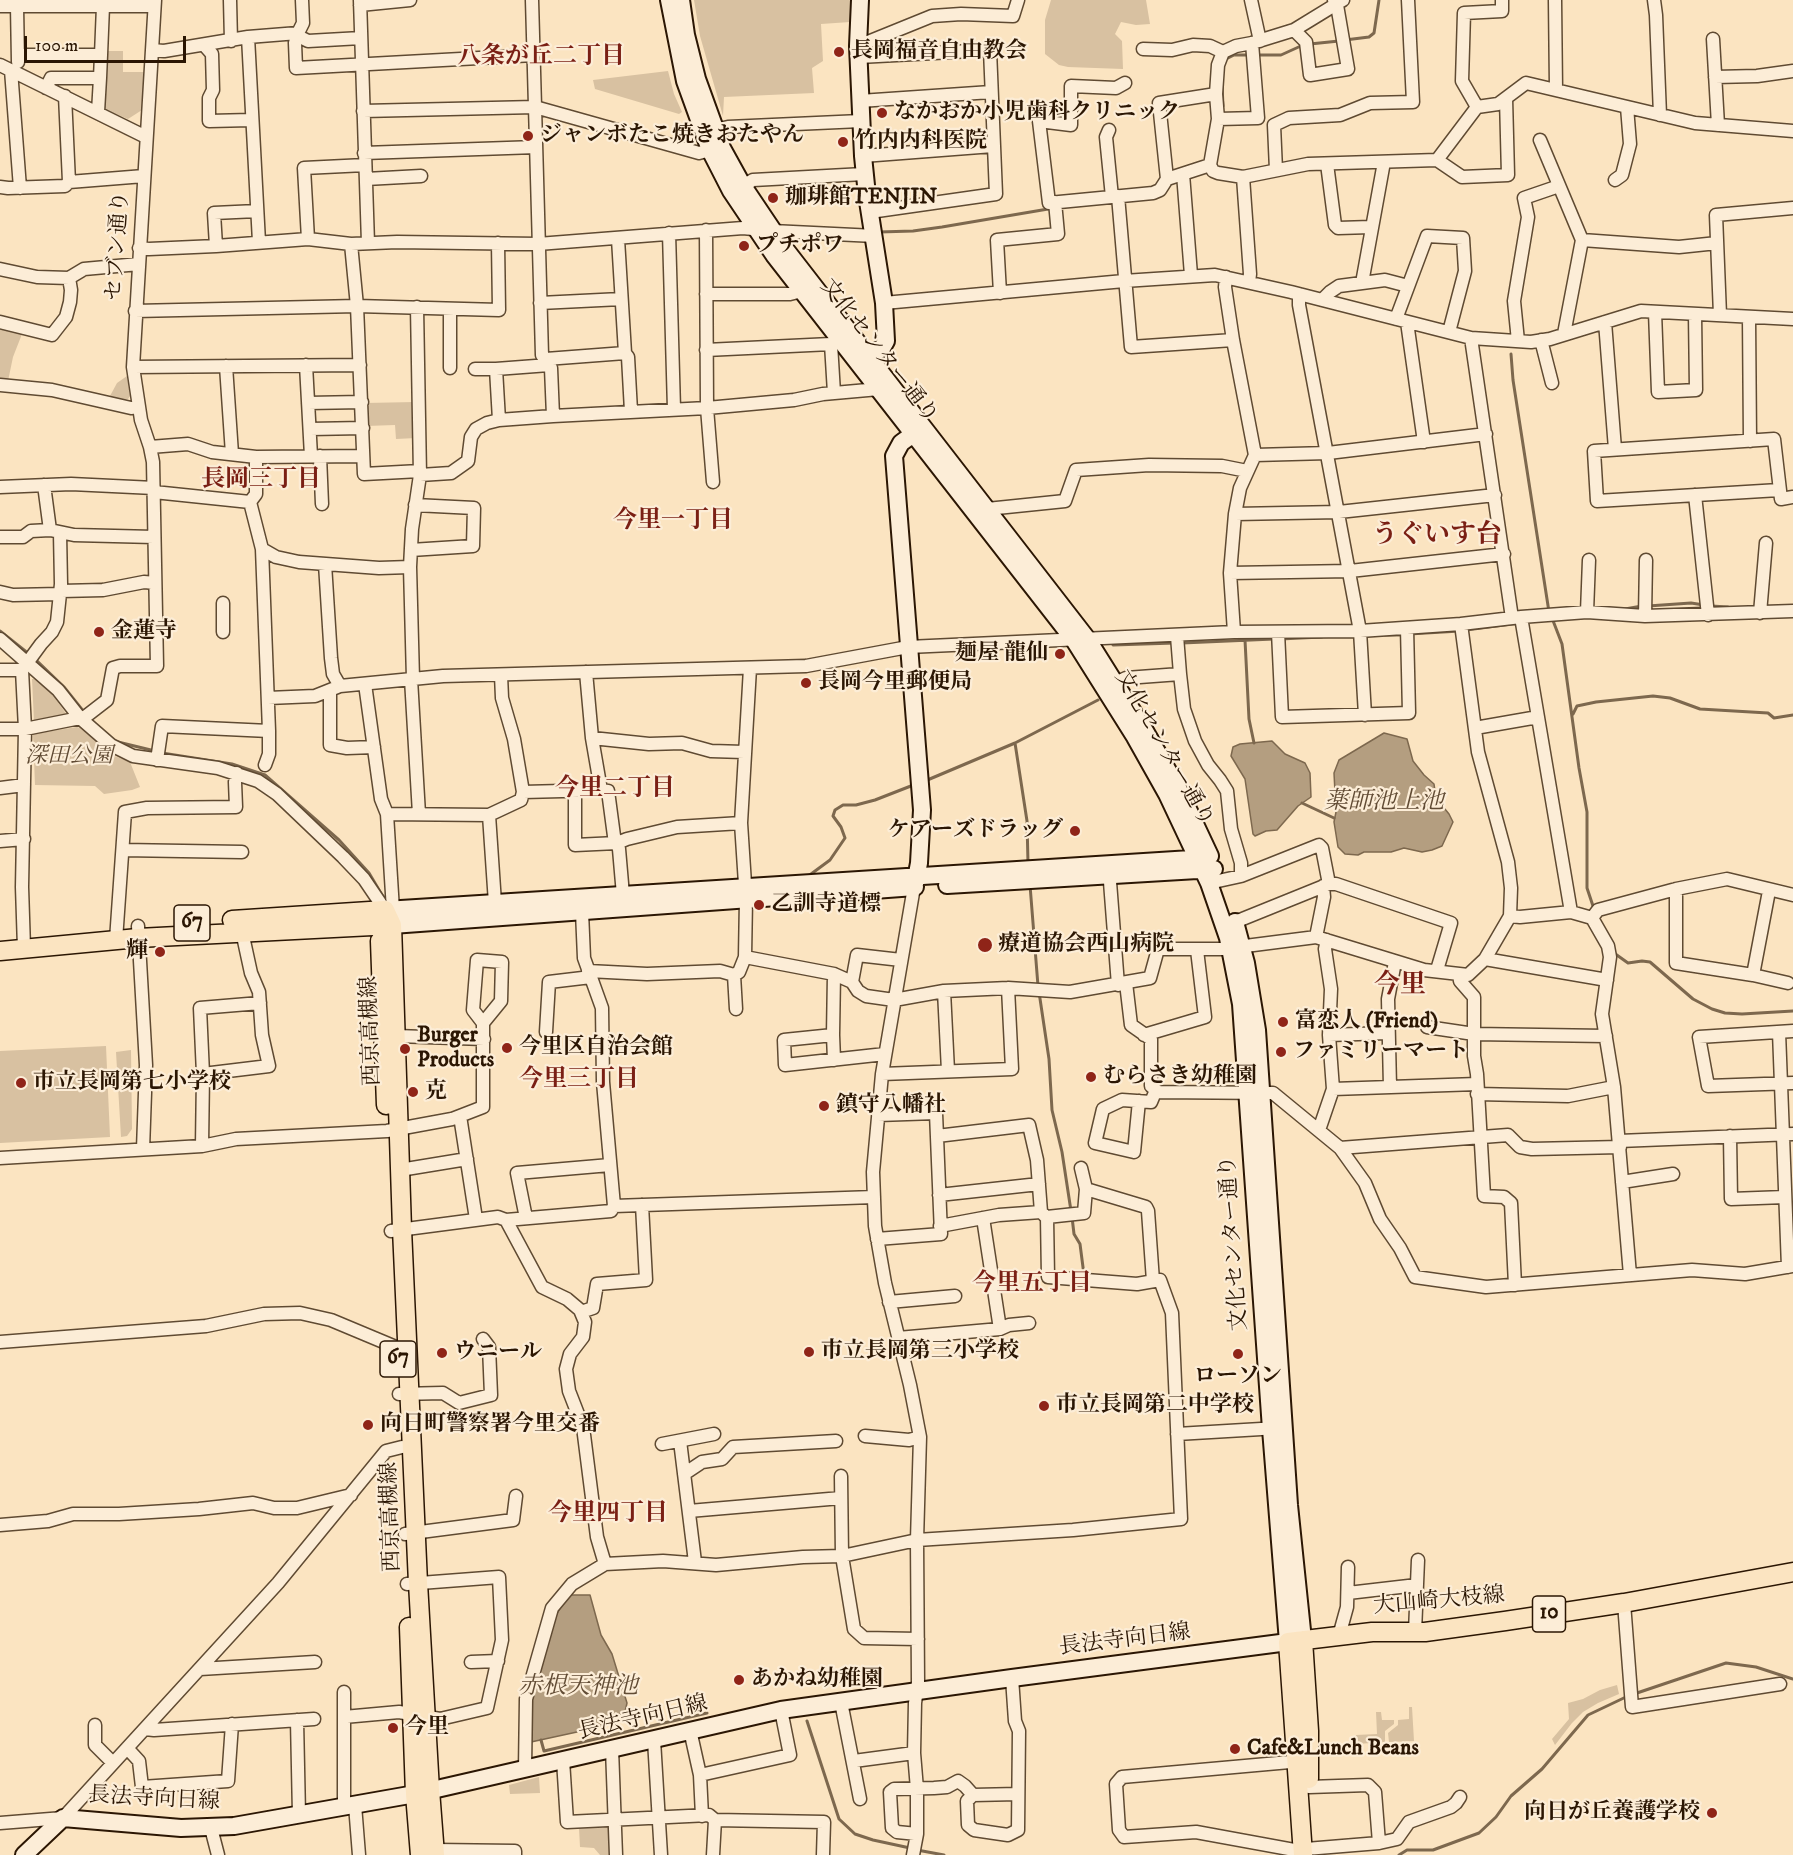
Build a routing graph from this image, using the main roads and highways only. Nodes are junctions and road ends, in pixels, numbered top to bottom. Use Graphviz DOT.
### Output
graph roads {
  1 [pos="388,917"];
  2 [pos="0,940"];
  3 [pos="24,942"];
  4 [pos="0,951"];
  5 [pos="393,1130"];
  6 [pos="397,1230"];
  7 [pos="405,1394"];
  8 [pos="411,1534"];
  9 [pos="1793,1572"];
  10 [pos="1303,1761"];
  11 [pos="1309,1852"];
  12 [pos="430,1854"];
  1 -- 3 [label="main road, 67"];
  1 -- 5 [label="main road, 西京高槻線 / 67"];
  1 -- 5 [label="main road, 西京高槻線 / 67"];
  2 -- 3 [label="main road, 67"];
  3 -- 4 [label="main road, 67"];
  5 -- 6 [label="main road, 西京高槻線 / 67"];
  5 -- 6 [label="main road, 西京高槻線 / 67"];
  6 -- 7 [label="main road, 西京高槻線 / 67"];
  6 -- 7 [label="main road, 西京高槻線 / 67"];
  7 -- 8 [label="main road, 西京高槻線 / 67"];
  7 -- 8 [label="main road, 西京高槻線 / 67"];
  8 -- 12 [label="main road, 西京高槻線 / 67"];
  9 -- 10 [label="main road, 大山崎大枝線 / 10"];
  10 -- 11 [label="main road"];
  10 -- 11 [label="main road"];
}
